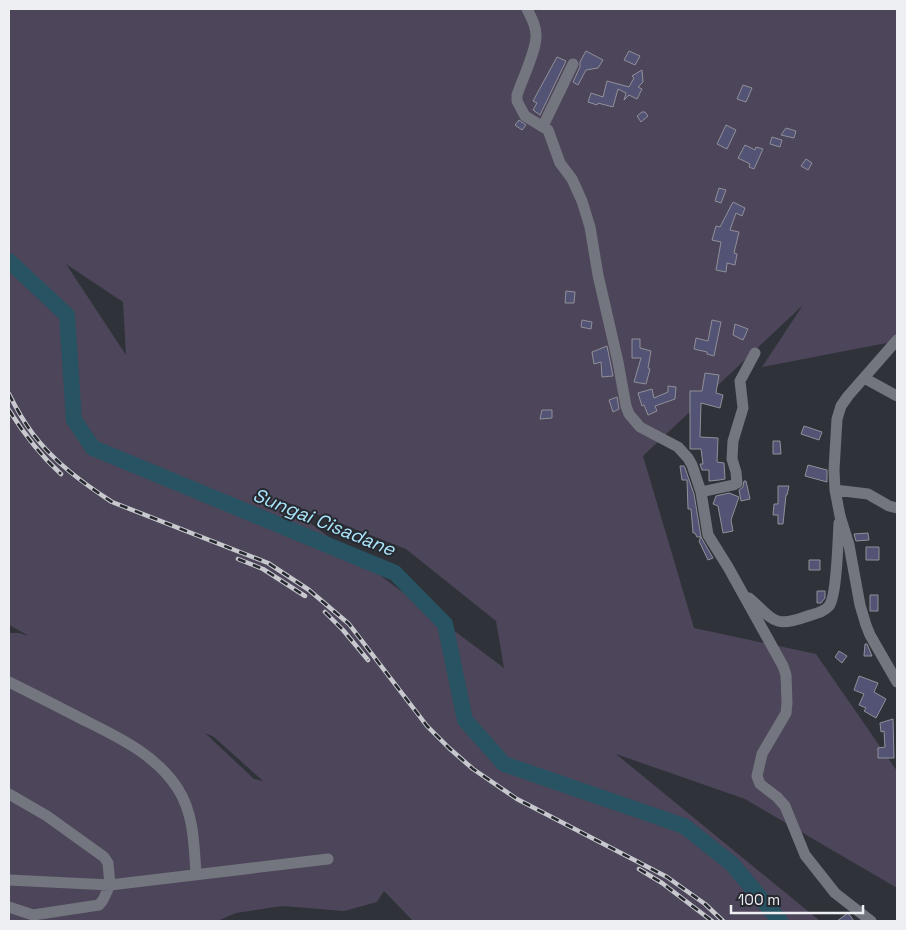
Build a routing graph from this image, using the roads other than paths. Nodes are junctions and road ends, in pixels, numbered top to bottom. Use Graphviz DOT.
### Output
graph roads {
  1 [pos="527,9"];
  2 [pos="572,64"];
  3 [pos="543,126"];
  4 [pos="897,340"];
  5 [pos="756,352"];
  6 [pos="864,378"];
  7 [pos="897,396"];
  8 [pos="835,490"];
  9 [pos="701,492"];
  10 [pos="897,508"];
  11 [pos="840,516"];
  12 [pos="744,594"];
  13 [pos="9,682"];
  14 [pos="897,682"];
  15 [pos="9,794"];
  16 [pos="328,859"];
  17 [pos="196,874"];
  18 [pos="9,880"];
  19 [pos="110,885"];
  20 [pos="9,907"];
  21 [pos="871,921"];
  1 -- 3 [label="street"];
  2 -- 3 [label="street"];
  3 -- 9 [label="street"];
  4 -- 6 [label="street"];
  5 -- 9 [label="street"];
  6 -- 7 [label="street"];
  6 -- 8 [label="street"];
  8 -- 10 [label="street"];
  8 -- 11 [label="street"];
  9 -- 12 [label="street"];
  11 -- 12 [label="street"];
  11 -- 14 [label="street"];
  12 -- 21 [label="street"];
  13 -- 17 [label="street"];
  15 -- 19 [label="street"];
  16 -- 17 [label="street"];
  17 -- 19 [label="street"];
  18 -- 19 [label="street"];
  19 -- 20 [label="street"];
}
